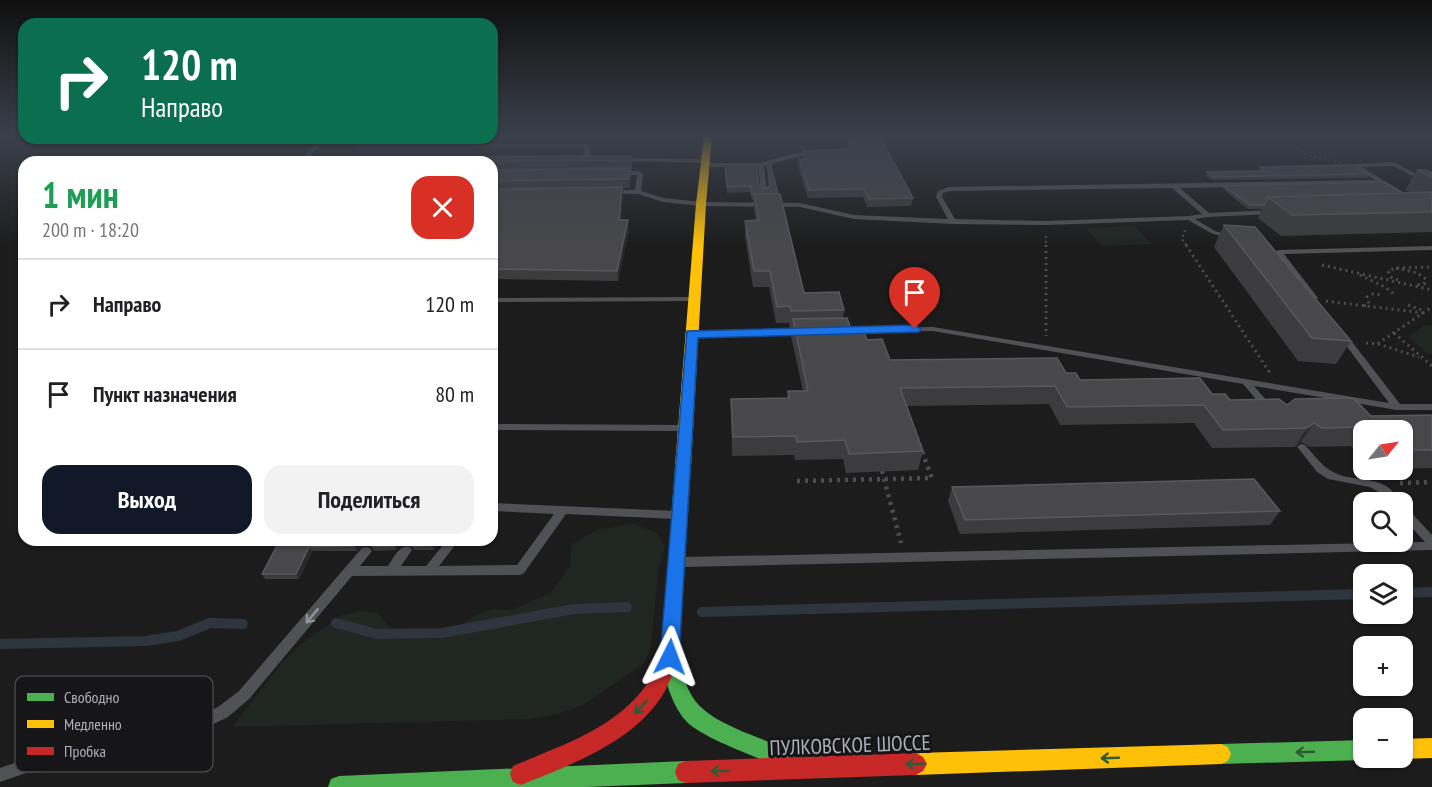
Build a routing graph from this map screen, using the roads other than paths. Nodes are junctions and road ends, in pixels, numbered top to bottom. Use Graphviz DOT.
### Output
graph roads {
  1 [pos="640,174"];
  2 [pos="703,174"];
  3 [pos="762,174"];
  4 [pos="1368,174"];
  5 [pos="1412,174"];
  6 [pos="1418,177"];
  7 [pos="1382,182"];
  8 [pos="1174,186"];
  9 [pos="764,191"];
  10 [pos="605,192"];
  11 [pos="638,192"];
  12 [pos="1408,197"];
  13 [pos="701,204"];
  14 [pos="1279,212"];
  15 [pos="1207,214"];
  16 [pos="1189,218"];
  17 [pos="953,222"];
  18 [pos="1235,239"];
  19 [pos="1432,248"];
  20 [pos="1268,249"];
  21 [pos="1279,252"];
  22 [pos="694,299"];
  23 [pos="498,300"];
  24 [pos="1317,302"];
  25 [pos="1335,326"];
  26 [pos="843,330"];
  27 [pos="808,331"];
  28 [pos="692,334"];
  29 [pos="1246,383"];
  30 [pos="1432,406"];
  31 [pos="1397,407"];
  32 [pos="1276,418"];
  33 [pos="498,428"];
  34 [pos="685,428"];
  35 [pos="1302,447"];
  36 [pos="1386,492"];
  37 [pos="498,507"];
  38 [pos="563,510"];
  39 [pos="678,515"];
  40 [pos="1413,522"];
  41 [pos="1432,544"];
  42 [pos="448,546"];
  43 [pos="406,550"];
  44 [pos="366,551"];
  45 [pos="675,562"];
  46 [pos="392,570"];
  47 [pos="429,570"];
  48 [pos="350,571"];
  49 [pos="670,657"];
  50 [pos="213,717"];
  51 [pos="1432,748"];
  52 [pos="1413,749"];
  53 [pos="1353,750"];
  54 [pos="803,767"];
  55 [pos="15,770"];
  56 [pos="0,775"];
  57 [pos="508,780"];
  58 [pos="339,787"];
  1 -- 11 [label="lane"];
  2 -- 13 [label="main road"];
  3 -- 9 [label="lane"];
  4 -- 7 [label="lane"];
  5 -- 6 [label="lane"];
  7 -- 8 [label="lane"];
  7 -- 12 [label="lane"];
  8 -- 15 [label="lane"];
  8 -- 17 [label="lane"];
  10 -- 11 [label="lane"];
  11 -- 13 [label="lane"];
  13 -- 17 [label="lane"];
  13 -- 22 [label="main road"];
  14 -- 15 [label="lane"];
  15 -- 16 [label="lane"];
  16 -- 17 [label="lane"];
  16 -- 18 [label="lane"];
  19 -- 21 [label="lane"];
  20 -- 21 [label="lane"];
  21 -- 24 [label="lane"];
  22 -- 23 [label="lane"];
  22 -- 28 [label="main road"];
  25 -- 31 [label="lane"];
  26 -- 29 [label="lane"];
  27 -- 28 [label="lane"];
  28 -- 34 [label="main road"];
  29 -- 31 [label="lane"];
  29 -- 32 [label="lane"];
  30 -- 31 [label="lane"];
  33 -- 34 [label="lane"];
  34 -- 39 [label="main road"];
  35 -- 36 [label="lane"];
  37 -- 38 [label="lane"];
  38 -- 39 [label="lane"];
  38 -- 47 [label="lane"];
  39 -- 45 [label="main road"];
  40 -- 41 [label="lane"];
  41 -- 45 [label="lane"];
  42 -- 47 [label="lane"];
  43 -- 46 [label="lane"];
  44 -- 48 [label="lane"];
  45 -- 49 [label="main road"];
  46 -- 47 [label="lane"];
  46 -- 48 [label="lane"];
  48 -- 50 [label="lane, one-way"];
  49 -- 54 [label="main road"];
  49 -- 57 [label="main road, one-way"];
  51 -- 52 [label="main road"];
  53 -- 54 [label="main road, ПУЛКОВСКОЕ ШОССЕ, one-way"];
  54 -- 57 [label="main road, ПУЛКОВСКОЕ ШОССЕ, one-way"];
  55 -- 56 [label="lane, one-way"];
  57 -- 58 [label="main road, ПУЛКОВСКОЕ ШОССЕ"];
}
